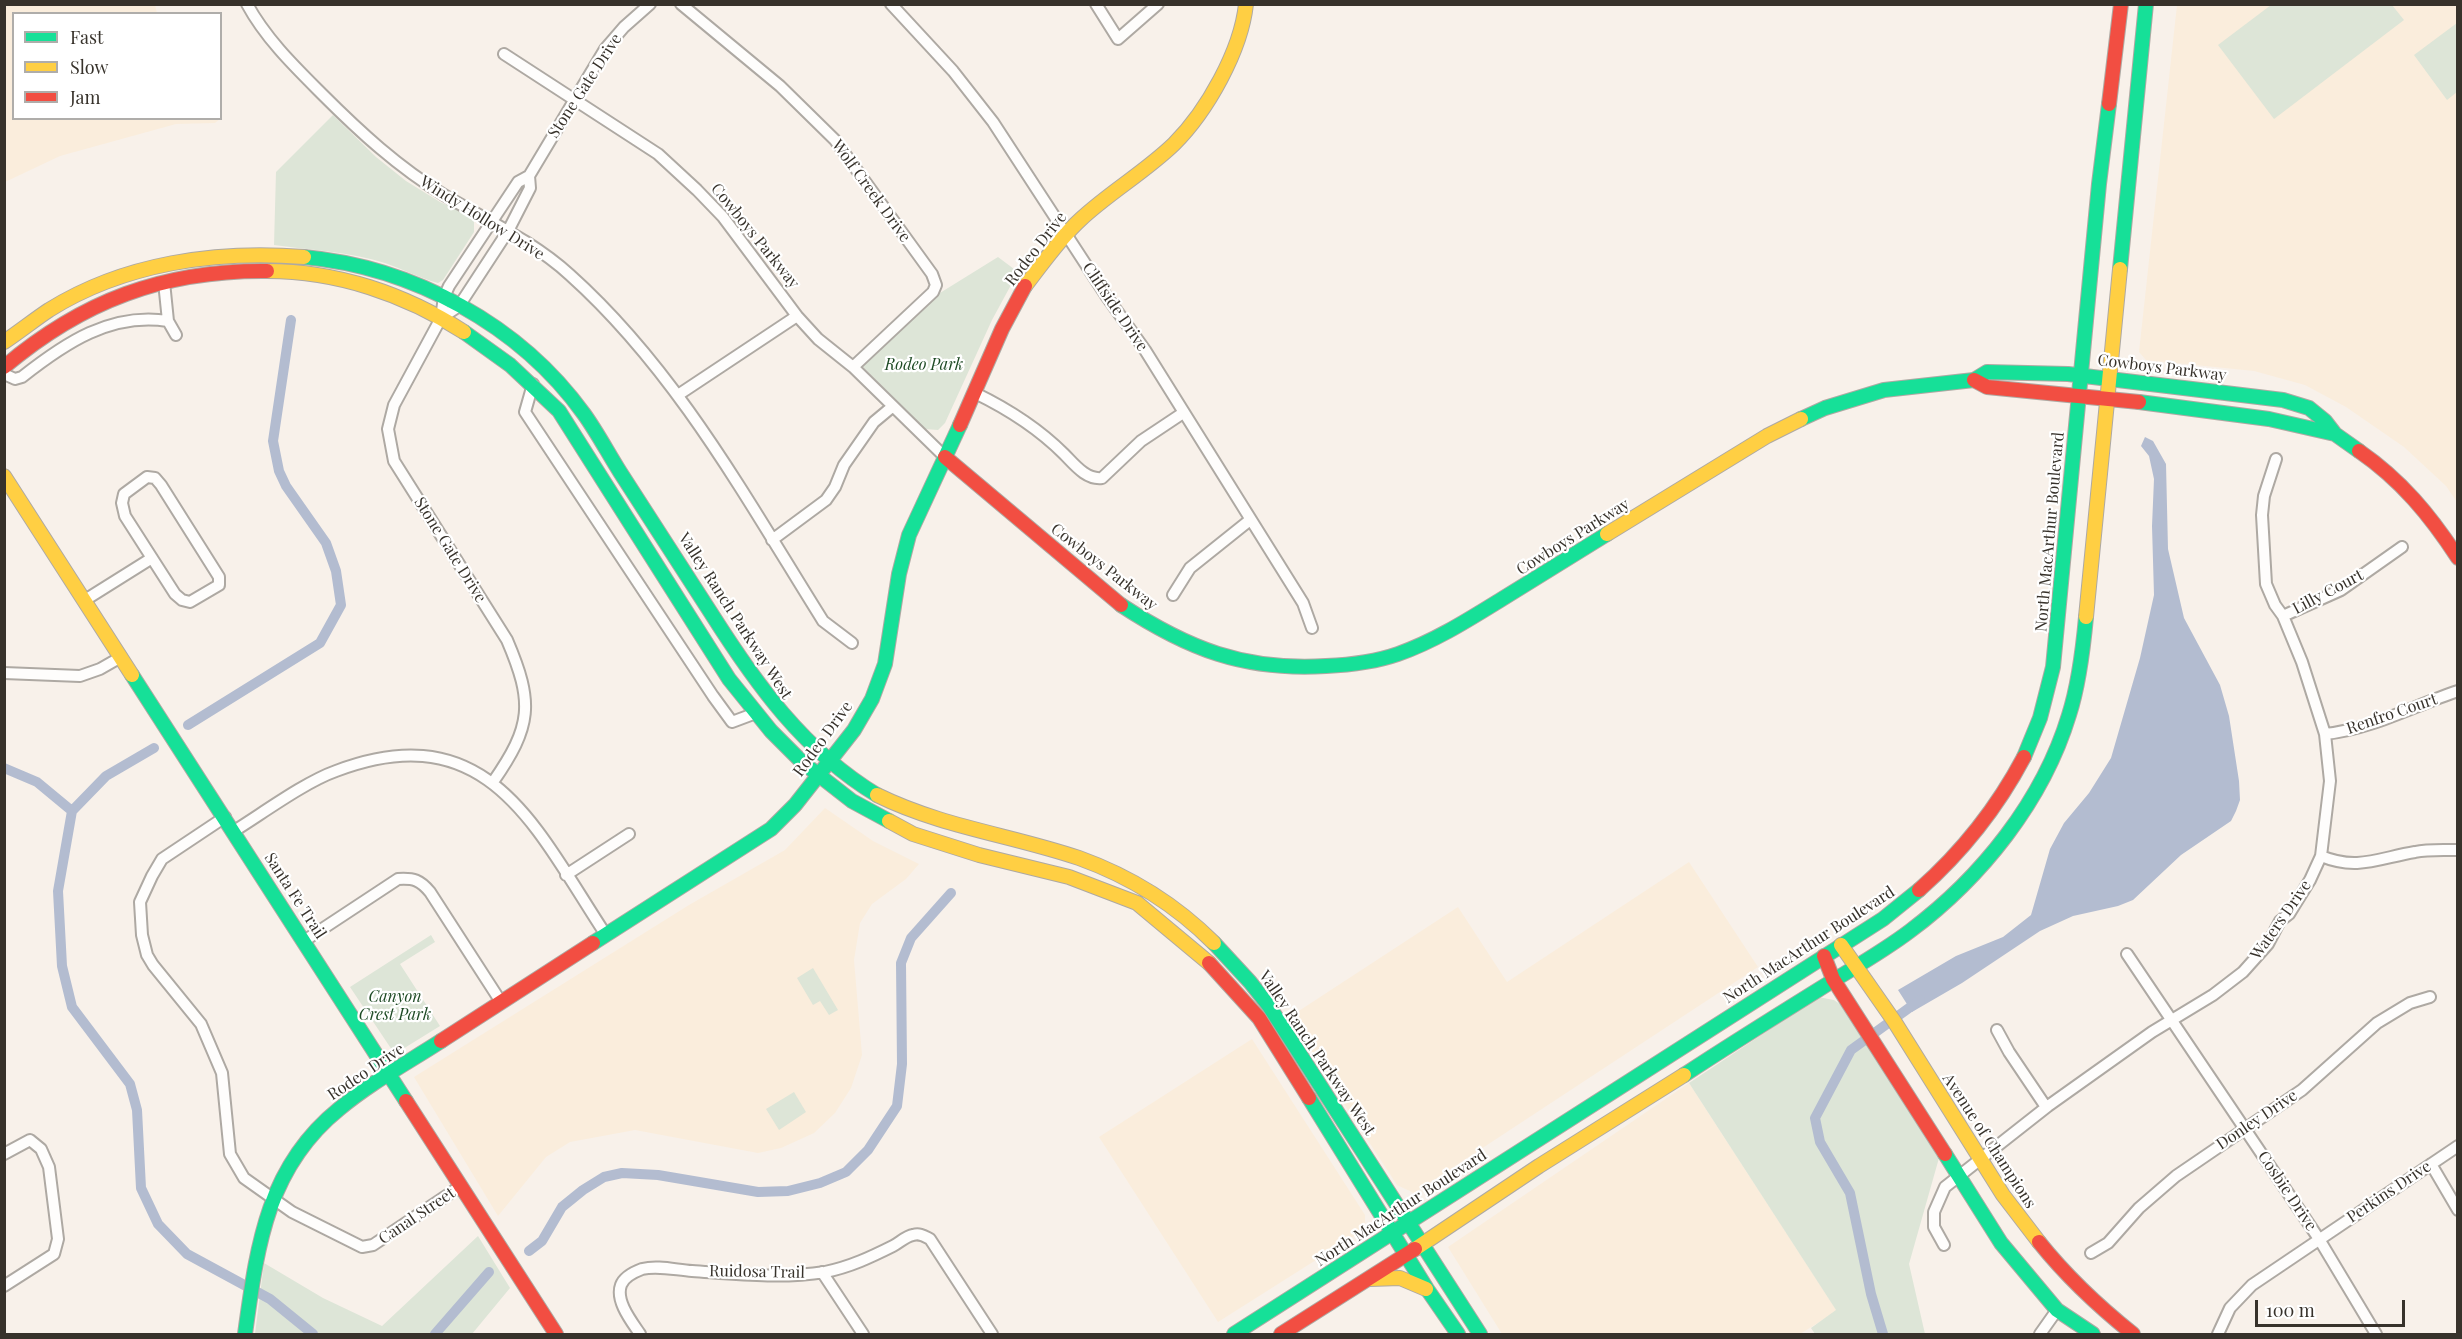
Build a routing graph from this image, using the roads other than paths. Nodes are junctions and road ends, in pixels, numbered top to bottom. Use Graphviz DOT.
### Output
graph roads {
  1 [pos="247,4"];
  2 [pos="650,4"];
  3 [pos="681,4"];
  4 [pos="891,4"];
  5 [pos="1096,4"];
  6 [pos="1158,4"];
  7 [pos="1246,4"];
  8 [pos="2121,4"];
  9 [pos="2146,4"];
  10 [pos="504,54"];
  11 [pos="573,101"];
  12 [pos="529,176"];
  13 [pos="492,220"];
  14 [pos="508,231"];
  15 [pos="1066,234"];
  16 [pos="164,282"];
  17 [pos="444,297"];
  18 [pos="459,306"];
  19 [pos="797,316"];
  20 [pos="441,318"];
  21 [pos="168,321"];
  22 [pos="176,335"];
  23 [pos="4,342"];
  24 [pos="4,367"];
  25 [pos="853,367"];
  26 [pos="4,374"];
  27 [pos="2081,375"];
  28 [pos="2108,378"];
  29 [pos="1974,380"];
  30 [pos="533,384"];
  31 [pos="975,393"];
  32 [pos="678,394"];
  33 [pos="2079,394"];
  34 [pos="2106,398"];
  35 [pos="892,407"];
  36 [pos="1183,413"];
  37 [pos="596,433"];
  38 [pos="2335,434"];
  39 [pos="580,442"];
  40 [pos="945,457"];
  41 [pos="2276,459"];
  42 [pos="4,476"];
  43 [pos="1250,520"];
  44 [pos="772,540"];
  45 [pos="2402,547"];
  46 [pos="152,558"];
  47 [pos="2457,558"];
  48 [pos="1173,595"];
  49 [pos="702,597"];
  50 [pos="85,600"];
  51 [pos="684,608"];
  52 [pos="2283,616"];
  53 [pos="1312,628"];
  54 [pos="852,643"];
  55 [pos="121,657"];
  56 [pos="4,674"];
  57 [pos="2457,691"];
  58 [pos="756,713"];
  59 [pos="2325,734"];
  60 [pos="829,761"];
  61 [pos="818,776"];
  62 [pos="493,782"];
  63 [pos="225,817"];
  64 [pos="234,831"];
  65 [pos="629,834"];
  66 [pos="2457,850"];
  67 [pos="2321,856"];
  68 [pos="566,875"];
  69 [pos="1149,893"];
  70 [pos="1161,901"];
  71 [pos="1141,906"];
  72 [pos="1155,916"];
  73 [pos="606,935"];
  74 [pos="304,941"];
  75 [pos="1841,945"];
  76 [pos="2127,954"];
  77 [pos="1824,956"];
  78 [pos="1855,965"];
  79 [pos="1833,979"];
  80 [pos="2430,997"];
  81 [pos="501,1002"];
  82 [pos="2172,1020"];
  83 [pos="1997,1030"];
  84 [pos="1288,1035"];
  85 [pos="1274,1043"];
  86 [pos="390,1074"];
  87 [pos="1605,1097"];
  88 [pos="2046,1107"];
  89 [pos="1618,1117"];
  90 [pos="2246,1129"];
  91 [pos="2457,1146"];
  92 [pos="4,1154"];
  93 [pos="1980,1160"];
  94 [pos="2431,1164"];
  95 [pos="1958,1177"];
  96 [pos="461,1186"];
  97 [pos="273,1199"];
  98 [pos="2457,1210"];
  99 [pos="1409,1223"];
  100 [pos="1392,1233"];
  101 [pos="2319,1239"];
  102 [pos="1422,1244"];
  103 [pos="1944,1245"];
  104 [pos="2091,1252"];
  105 [pos="1406,1255"];
  106 [pos="822,1272"];
  107 [pos="1368,1280"];
  108 [pos="4,1286"];
  109 [pos="1427,1289"];
  110 [pos="2057,1310"];
  111 [pos="245,1333"];
  112 [pos="556,1335"];
  113 [pos="640,1335"];
  114 [pos="863,1335"];
  115 [pos="992,1335"];
  116 [pos="1234,1335"];
  117 [pos="1281,1335"];
  118 [pos="1458,1335"];
  119 [pos="1480,1335"];
  120 [pos="2040,1335"];
  121 [pos="2093,1335"];
  122 [pos="2133,1335"];
  123 [pos="2218,1335"];
  124 [pos="2376,1335"];
  1 -- 13 [label="street, Windy Hollow Drive"];
  2 -- 11 [label="street, Stone Gate Drive"];
  3 -- 25 [label="street, Wolf Creek Drive"];
  4 -- 15 [label="street, Cliffside Drive"];
  5 -- 6 [label="street"];
  7 -- 15 [label="main road, Rodeo Drive"];
  8 -- 27 [label="main road, North MacArthur Boulevard"];
  9 -- 28 [label="main road"];
  10 -- 11 [label="street, Cowboys Parkway"];
  11 -- 12 [label="street, Stone Gate Drive"];
  11 -- 19 [label="street, Cowboys Parkway"];
  12 -- 13 [label="street, Stone Gate Drive"];
  12 -- 14 [label="street, Stone Gate Drive"];
  13 -- 14 [label="street, Windy Hollow Drive"];
  13 -- 17 [label="street, Stone Gate Drive"];
  14 -- 18 [label="street, Stone Gate Drive"];
  14 -- 32 [label="street, Windy Hollow Drive"];
  15 -- 31 [label="main road, Rodeo Drive"];
  15 -- 36 [label="street, Cliffside Drive"];
  16 -- 20 [label="main road, Valley Ranch Parkway West"];
  16 -- 21 [label="street"];
  16 -- 24 [label="main road, Valley Ranch Parkway West"];
  17 -- 18 [label="main road, Valley Ranch Parkway West"];
  17 -- 20 [label="street, Stone Gate Drive"];
  17 -- 23 [label="main road, Valley Ranch Parkway West"];
  18 -- 20 [label="street, Stone Gate Drive"];
  18 -- 37 [label="main road, Valley Ranch Parkway West"];
  19 -- 25 [label="street, Cowboys Parkway"];
  19 -- 32 [label="street"];
  20 -- 30 [label="main road, Valley Ranch Parkway West"];
  20 -- 62 [label="street, Stone Gate Drive"];
  21 -- 22 [label="street"];
  21 -- 26 [label="street"];
  25 -- 35 [label="street, Cowboys Parkway"];
  27 -- 28 [label="main road, Cowboys Parkway"];
  27 -- 29 [label="main road, Cowboys Parkway"];
  27 -- 33 [label="main road, North MacArthur Boulevard"];
  28 -- 34 [label="main road"];
  28 -- 38 [label="main road, Cowboys Parkway"];
  29 -- 33 [label="main road, Cowboys Parkway"];
  29 -- 40 [label="main road, Cowboys Parkway"];
  30 -- 39 [label="main road, Valley Ranch Parkway West"];
  30 -- 58 [label="street"];
  31 -- 36 [label="street"];
  31 -- 40 [label="main road, Rodeo Drive"];
  32 -- 44 [label="street, Windy Hollow Drive"];
  33 -- 34 [label="main road, Cowboys Parkway"];
  33 -- 75 [label="main road, North MacArthur Boulevard"];
  34 -- 38 [label="main road, Cowboys Parkway"];
  34 -- 78 [label="main road"];
  35 -- 40 [label="street, Cowboys Parkway"];
  35 -- 44 [label="street"];
  36 -- 43 [label="street, Cliffside Drive"];
  37 -- 39 [label="main road"];
  37 -- 49 [label="main road, Valley Ranch Parkway West"];
  38 -- 47 [label="main road, Cowboys Parkway"];
  39 -- 51 [label="main road, Valley Ranch Parkway West"];
  40 -- 60 [label="main road, Rodeo Drive"];
  41 -- 52 [label="street, Waters Drive"];
  42 -- 50 [label="main road, Santa Fe Trail"];
  43 -- 48 [label="street"];
  43 -- 53 [label="street, Cliffside Drive"];
  44 -- 54 [label="street, Windy Hollow Drive"];
  45 -- 52 [label="street, Lilly Court"];
  46 -- 46 [label="street"];
  46 -- 50 [label="street"];
  49 -- 51 [label="main road"];
  49 -- 60 [label="main road, Valley Ranch Parkway West"];
  50 -- 55 [label="main road, Santa Fe Trail"];
  51 -- 58 [label="main road, Valley Ranch Parkway West"];
  52 -- 59 [label="street, Waters Drive"];
  55 -- 56 [label="street"];
  55 -- 63 [label="main road, Santa Fe Trail"];
  57 -- 59 [label="street, Renfro Court"];
  58 -- 61 [label="main road, Valley Ranch Parkway West"];
  59 -- 67 [label="street, Waters Drive"];
  60 -- 61 [label="main road, Rodeo Drive"];
  60 -- 69 [label="main road, Valley Ranch Parkway West"];
  61 -- 71 [label="main road, Valley Ranch Parkway West"];
  61 -- 73 [label="main road, Rodeo Drive"];
  62 -- 64 [label="street"];
  62 -- 68 [label="street"];
  63 -- 64 [label="main road, Santa Fe Trail"];
  63 -- 97 [label="street, Canal Street"];
  64 -- 74 [label="main road, Santa Fe Trail"];
  65 -- 68 [label="street"];
  66 -- 67 [label="street"];
  67 -- 82 [label="street, Waters Drive"];
  68 -- 73 [label="street"];
  69 -- 70 [label="main road, Valley Ranch Parkway West"];
  69 -- 71 [label="main road"];
  70 -- 72 [label="main road"];
  70 -- 84 [label="main road, Valley Ranch Parkway West"];
  71 -- 72 [label="main road, Valley Ranch Parkway West"];
  72 -- 85 [label="main road, Valley Ranch Parkway West"];
  73 -- 81 [label="main road, Rodeo Drive"];
  74 -- 81 [label="street"];
  74 -- 86 [label="main road, Santa Fe Trail"];
  75 -- 77 [label="main road, North MacArthur Boulevard"];
  75 -- 78 [label="main road, Avenue of Champions"];
  76 -- 82 [label="street, Cosbie Drive"];
  77 -- 79 [label="main road"];
  77 -- 87 [label="main road, North MacArthur Boulevard"];
  78 -- 79 [label="main road"];
  78 -- 93 [label="main road, Avenue of Champions"];
  79 -- 89 [label="main road"];
  79 -- 95 [label="main road"];
  80 -- 90 [label="street, Donley Drive"];
  81 -- 86 [label="main road, Rodeo Drive"];
  82 -- 88 [label="street, Waters Drive"];
  82 -- 90 [label="street, Cosbie Drive"];
  83 -- 88 [label="street"];
  84 -- 85 [label="main road"];
  84 -- 99 [label="main road, Valley Ranch Parkway West"];
  85 -- 100 [label="main road, Valley Ranch Parkway West"];
  86 -- 96 [label="main road, Santa Fe Trail"];
  86 -- 97 [label="main road, Rodeo Drive"];
  87 -- 89 [label="main road"];
  87 -- 99 [label="main road, North MacArthur Boulevard"];
  88 -- 93 [label="street, Waters Drive"];
  89 -- 102 [label="main road"];
  90 -- 101 [label="street, Cosbie Drive"];
  90 -- 104 [label="street, Donley Drive"];
  91 -- 94 [label="street, Perkins Drive"];
  92 -- 108 [label="street"];
  93 -- 95 [label="street, Waters Drive"];
  93 -- 122 [label="main road, Avenue of Champions"];
  94 -- 98 [label="street"];
  94 -- 101 [label="street, Perkins Drive"];
  95 -- 103 [label="street, Waters Drive"];
  95 -- 110 [label="main road"];
  96 -- 97 [label="street, Canal Street"];
  96 -- 112 [label="main road, Santa Fe Trail"];
  97 -- 111 [label="main road, Rodeo Drive"];
  99 -- 100 [label="main road, North MacArthur Boulevard"];
  99 -- 102 [label="main road, Valley Ranch Parkway West"];
  100 -- 105 [label="main road, Valley Ranch Parkway West"];
  100 -- 116 [label="main road, North MacArthur Boulevard"];
  101 -- 123 [label="street, Perkins Drive"];
  101 -- 124 [label="street, Cosbie Drive"];
  102 -- 105 [label="main road"];
  102 -- 119 [label="main road, Valley Ranch Parkway West"];
  105 -- 107 [label="main road"];
  105 -- 109 [label="main road, Valley Ranch Parkway West"];
  106 -- 113 [label="street, Ruidosa Trail"];
  106 -- 114 [label="street"];
  106 -- 115 [label="street, Ruidosa Trail"];
  107 -- 109 [label="main road"];
  107 -- 117 [label="main road"];
  109 -- 118 [label="main road, Valley Ranch Parkway West"];
  110 -- 120 [label="street"];
  110 -- 121 [label="main road"];
}
